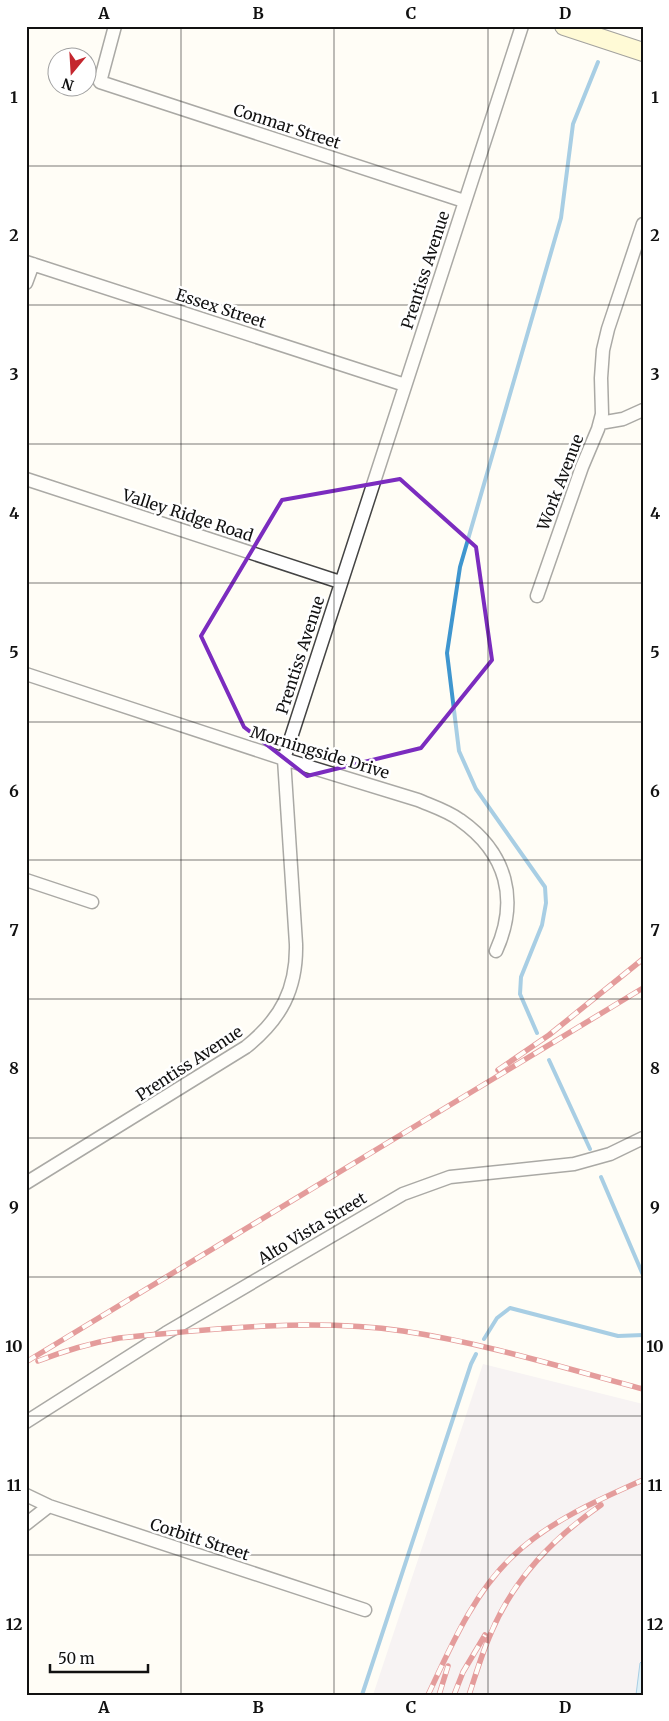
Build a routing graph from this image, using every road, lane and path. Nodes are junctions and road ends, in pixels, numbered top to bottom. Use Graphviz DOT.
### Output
graph roads {
  1 [pos="115,26"];
  2 [pos="522,26"];
  3 [pos="570,27"];
  4 [pos="643,52"];
  5 [pos="464,201"];
  6 [pos="643,224"];
  7 [pos="29,263"];
  8 [pos="26,284"];
  9 [pos="405,385"];
  10 [pos="643,410"];
  11 [pos="600,422"];
  12 [pos="26,479"];
  13 [pos="340,582"];
  14 [pos="536,596"];
  15 [pos="26,674"];
  16 [pos="284,759"];
  17 [pos="26,880"];
  18 [pos="92,902"];
  19 [pos="496,951"];
  20 [pos="643,1138"];
  21 [pos="26,1183"];
  22 [pos="26,1422"];
  23 [pos="26,1495"];
  24 [pos="50,1506"];
  25 [pos="26,1524"];
  26 [pos="365,1610"];
  1 -- 5 [label="street, Conmar Street"];
  2 -- 5 [label="street, Prentiss Avenue"];
  3 -- 4 [label="main road"];
  5 -- 9 [label="street, Prentiss Avenue"];
  6 -- 11 [label="street"];
  7 -- 8 [label="street"];
  7 -- 9 [label="street, Essex Street"];
  9 -- 13 [label="street, Prentiss Avenue"];
  10 -- 11 [label="street, Work Avenue"];
  11 -- 14 [label="street, Work Avenue"];
  12 -- 13 [label="street, Valley Ridge Road"];
  13 -- 16 [label="street, Prentiss Avenue"];
  15 -- 16 [label="street, Morningside Drive"];
  16 -- 19 [label="street, Morningside Drive"];
  16 -- 21 [label="street, Prentiss Avenue"];
  17 -- 18 [label="street"];
  20 -- 22 [label="street, Alto Vista Street"];
  23 -- 24 [label="street, Corbitt Street"];
  24 -- 25 [label="street"];
  24 -- 26 [label="street, Corbitt Street"];
}
